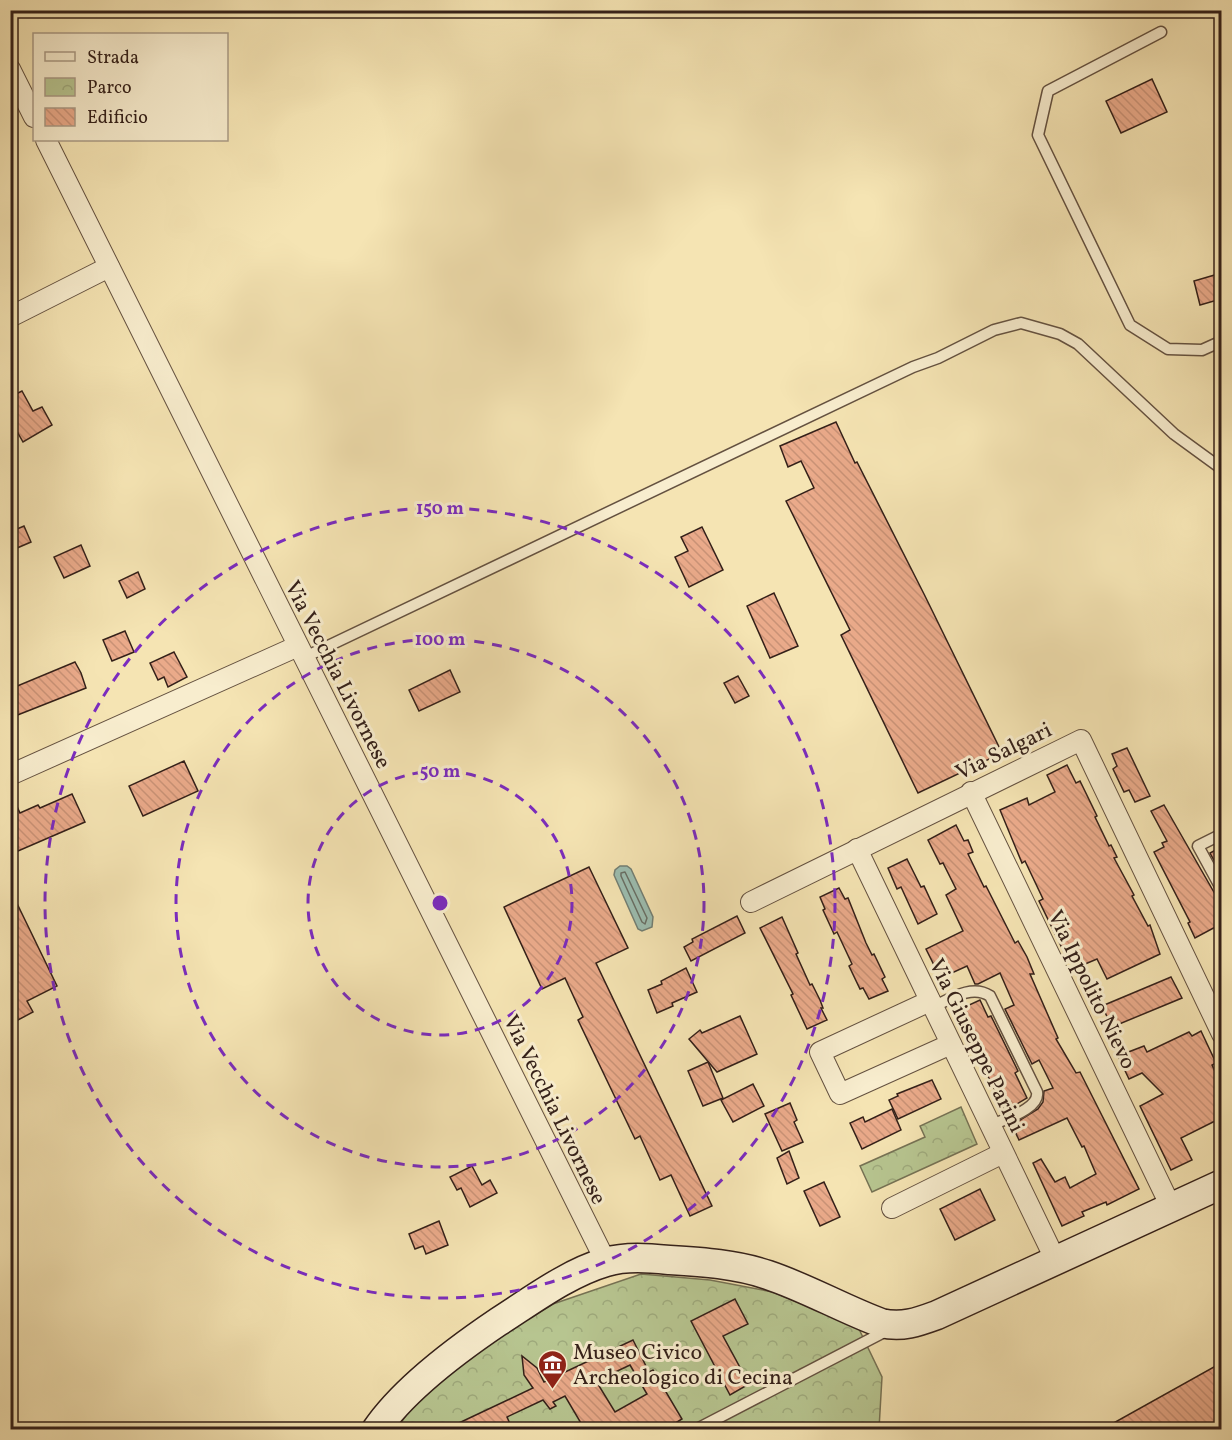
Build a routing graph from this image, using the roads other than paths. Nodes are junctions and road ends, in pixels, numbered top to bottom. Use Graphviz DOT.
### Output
graph roads {
  1 [pos="1161,32"];
  2 [pos="10,69"];
  3 [pos="33,115"];
  4 [pos="46,141"];
  5 [pos="109,267"];
  6 [pos="10,318"];
  7 [pos="1221,341"];
  8 [pos="1221,468"];
  9 [pos="301,652"];
  10 [pos="10,775"];
  11 [pos="971,792"];
  12 [pos="1221,834"];
  13 [pos="857,849"];
  14 [pos="1221,890"];
  15 [pos="751,902"];
  16 [pos="932,1004"];
  17 [pos="1221,1034"];
  18 [pos="951,1044"];
  19 [pos="990,1126"];
  20 [pos="1003,1153"];
  21 [pos="1221,1184"];
  22 [pos="1171,1207"];
  23 [pos="892,1208"];
  24 [pos="1056,1261"];
  25 [pos="606,1262"];
  26 [pos="894,1326"];
  27 [pos="376,1430"];
  28 [pos="695,1430"];
  1 -- 7 [label="lane"];
  2 -- 3 [label="street"];
  4 -- 5 [label="street, Via Vecchia Livornese"];
  5 -- 6 [label="street"];
  5 -- 9 [label="street, Via Vecchia Livornese"];
  8 -- 9 [label="lane"];
  9 -- 10 [label="street"];
  9 -- 25 [label="street, Via Vecchia Livornese"];
  11 -- 13 [label="street, Via Salgari"];
  11 -- 17 [label="street, Via Salgari"];
  11 -- 22 [label="street, Via Ippolito Nievo"];
  12 -- 14 [label="lane"];
  13 -- 15 [label="street, Via Salgari"];
  13 -- 16 [label="street, Via Giuseppe Parini"];
  16 -- 18 [label="street, Via Giuseppe Parini"];
  16 -- 18 [label="street"];
  16 -- 19 [label="lane"];
  18 -- 19 [label="street, Via Giuseppe Parini"];
  19 -- 20 [label="street, Via Giuseppe Parini"];
  20 -- 23 [label="street"];
  20 -- 24 [label="street, Via Giuseppe Parini"];
  21 -- 22 [label="street"];
  22 -- 24 [label="street"];
  24 -- 26 [label="street"];
  25 -- 26 [label="street"];
  25 -- 27 [label="street"];
  26 -- 28 [label="lane"];
}
